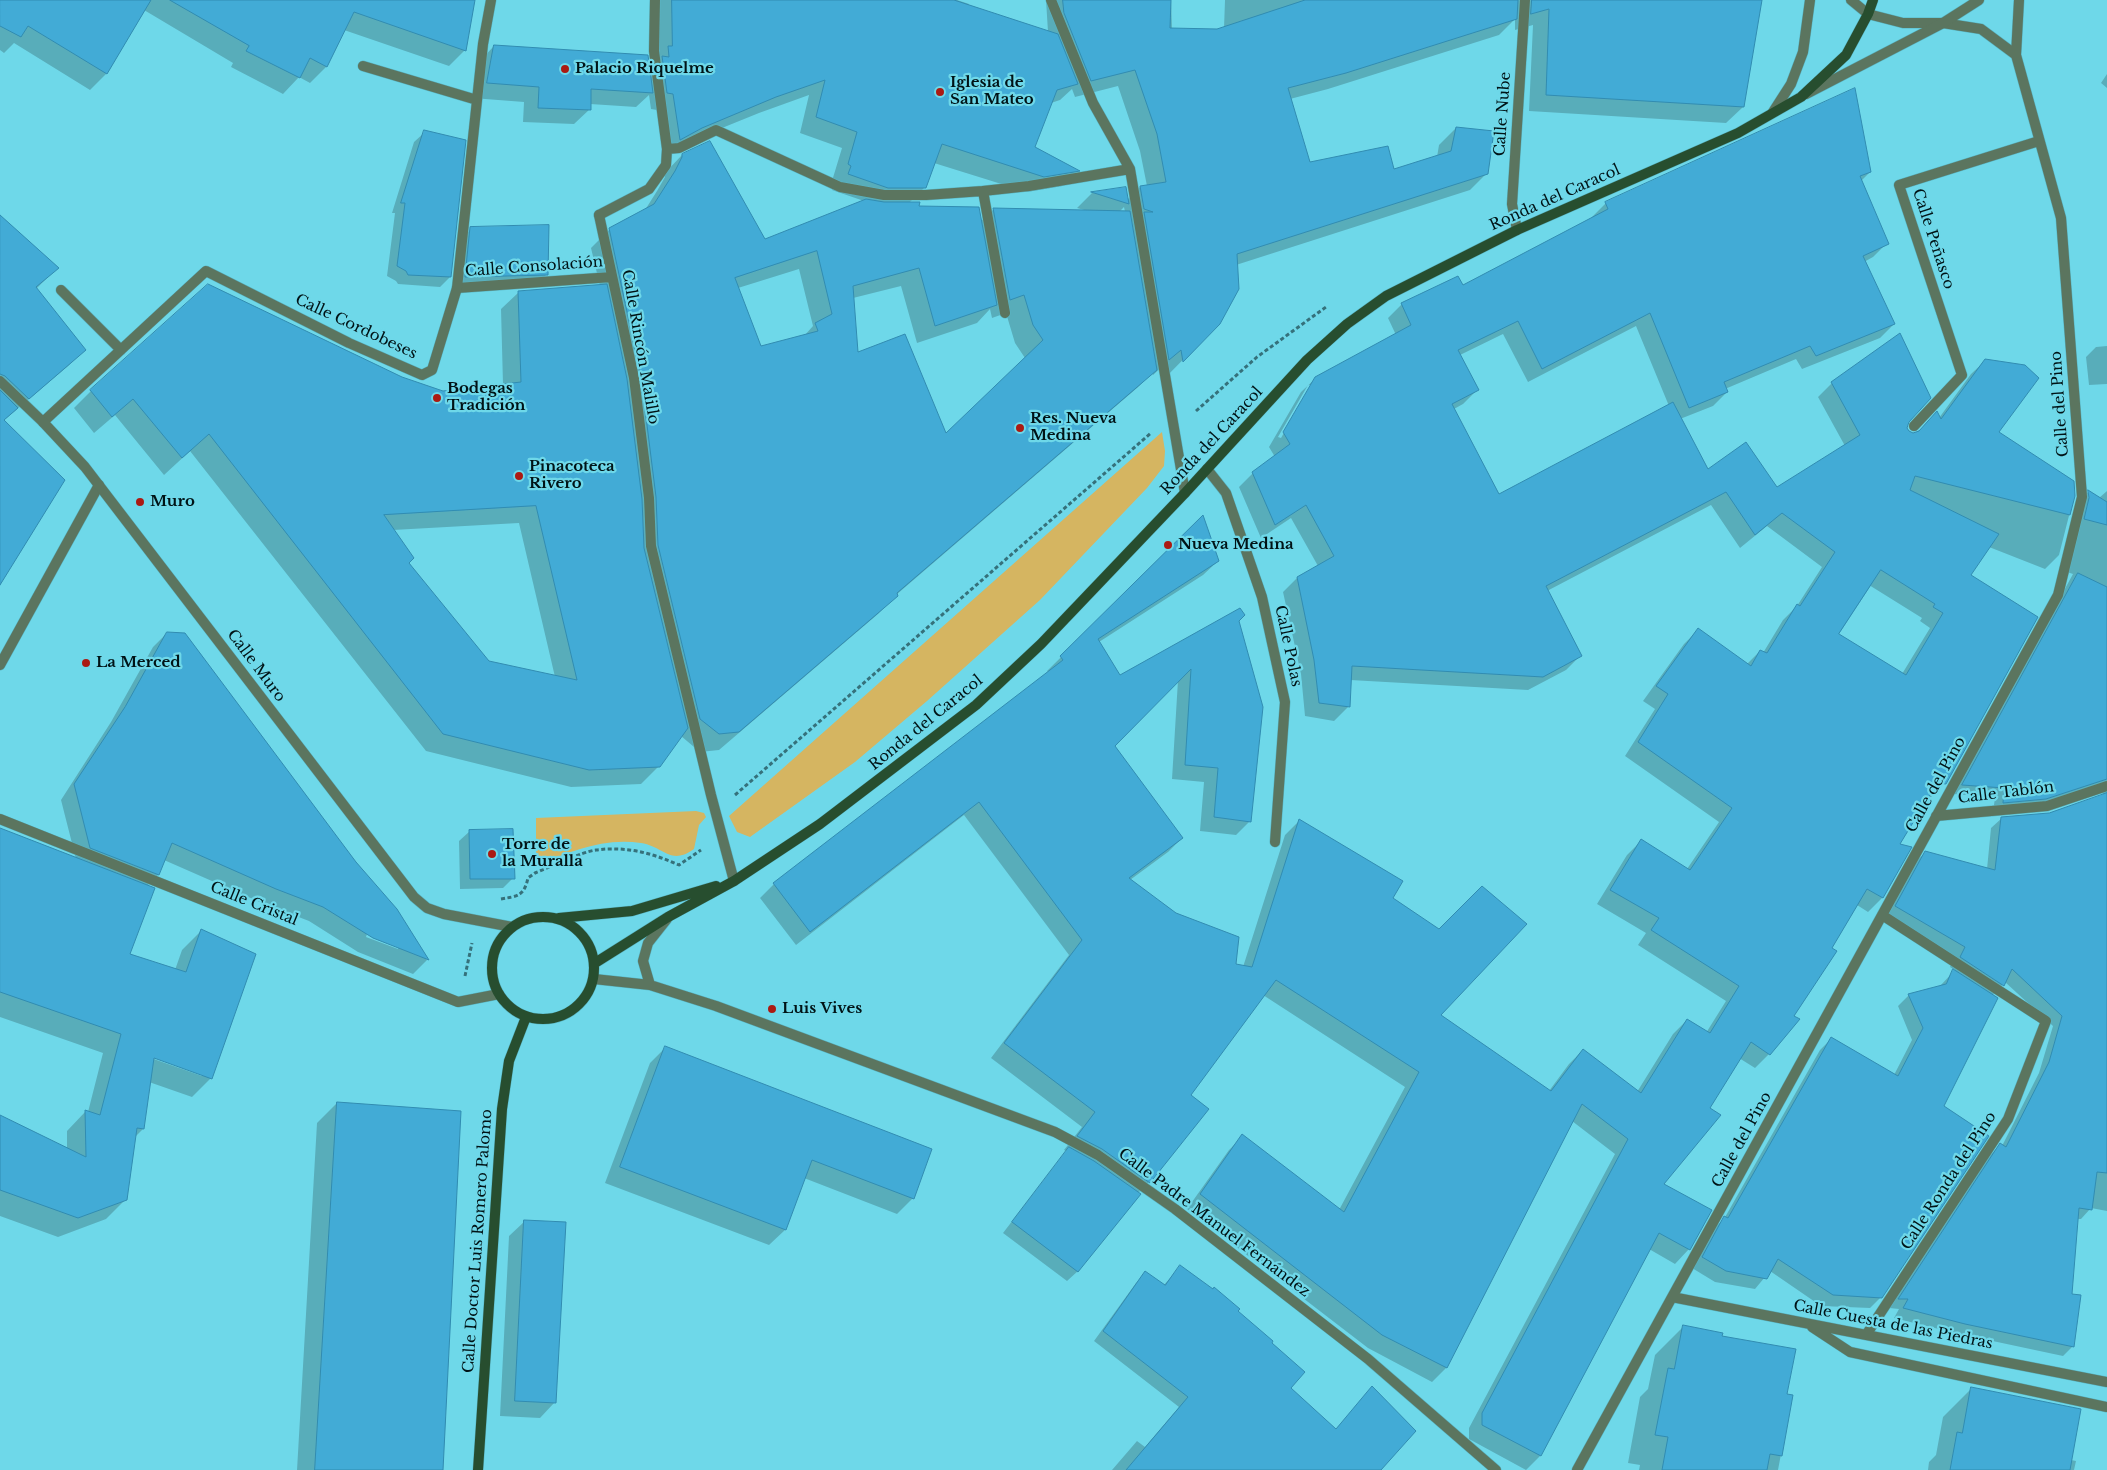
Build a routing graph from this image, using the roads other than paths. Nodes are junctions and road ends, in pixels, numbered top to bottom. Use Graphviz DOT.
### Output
graph roads {
  1 [pos="491,0"];
  2 [pos="655,0"];
  3 [pos="1051,0"];
  4 [pos="1525,0"];
  5 [pos="1810,0"];
  6 [pos="1851,0"];
  7 [pos="1873,0"];
  8 [pos="1979,0"];
  9 [pos="2019,0"];
  10 [pos="1868,14"];
  11 [pos="1943,24"];
  12 [pos="2016,55"];
  13 [pos="363,66"];
  14 [pos="1801,97"];
  15 [pos="476,100"];
  16 [pos="1773,112"];
  17 [pos="2039,141"];
  18 [pos="667,149"];
  19 [pos="1130,169"];
  20 [pos="982,191"];
  21 [pos="1517,230"];
  22 [pos="612,277"];
  23 [pos="457,288"];
  24 [pos="61,290"];
  25 [pos="1005,313"];
  26 [pos="121,350"];
  27 [pos="0,381"];
  28 [pos="43,422"];
  29 [pos="1914,426"];
  30 [pos="1207,469"];
  31 [pos="99,485"];
  32 [pos="1185,493"];
  33 [pos="0,665"];
  34 [pos="2107,786"];
  35 [pos="1936,816"];
  36 [pos="0,820"];
  37 [pos="1275,842"];
  38 [pos="734,881"];
  39 [pos="1882,915"];
  40 [pos="668,917"];
  41 [pos="557,918"];
  42 [pos="512,927"];
  43 [pos="595,963"];
  44 [pos="594,978"];
  45 [pos="650,984"];
  46 [pos="499,994"];
  47 [pos="526,1017"];
  48 [pos="1672,1297"];
  49 [pos="1807,1323"];
  50 [pos="1866,1335"];
  51 [pos="2107,1382"];
  52 [pos="2107,1407"];
  53 [pos="478,1470"];
  54 [pos="1496,1470"];
  55 [pos="1577,1470"];
  1 -- 15 [label="street, Calle Cordobeses"];
  2 -- 18 [label="street"];
  3 -- 19 [label="street"];
  4 -- 21 [label="street, Calle Nube"];
  5 -- 16 [label="street"];
  6 -- 10 [label="street"];
  7 -- 10 [label="main road, Ronda del Caracol"];
  8 -- 11 [label="street"];
  9 -- 12 [label="street, Calle del Pino"];
  10 -- 11 [label="street"];
  10 -- 14 [label="main road, Ronda del Caracol"];
  11 -- 12 [label="street"];
  11 -- 14 [label="street"];
  12 -- 17 [label="street, Calle del Pino"];
  13 -- 15 [label="street"];
  14 -- 16 [label="main road, Ronda del Caracol"];
  15 -- 23 [label="street, Calle Cordobeses"];
  16 -- 21 [label="main road, Ronda del Caracol"];
  17 -- 29 [label="street, Calle Peñasco"];
  17 -- 35 [label="street, Calle del Pino"];
  18 -- 20 [label="street"];
  18 -- 22 [label="street, Calle Rincón Malillo"];
  19 -- 20 [label="street"];
  19 -- 32 [label="street"];
  20 -- 25 [label="street"];
  21 -- 30 [label="main road, Ronda del Caracol"];
  22 -- 23 [label="street, Calle Consolación"];
  22 -- 38 [label="street, Calle Rincón Malillo"];
  23 -- 26 [label="street, Calle Cordobeses"];
  24 -- 26 [label="street"];
  26 -- 28 [label="street, Calle Cordobeses"];
  27 -- 28 [label="street, Calle Muro"];
  28 -- 31 [label="street, Calle Muro"];
  30 -- 32 [label="main road, Ronda del Caracol"];
  30 -- 37 [label="street, Calle Polas"];
  31 -- 33 [label="street"];
  31 -- 42 [label="street, Calle Muro"];
  32 -- 38 [label="main road, Ronda del Caracol"];
  34 -- 35 [label="street, Calle Tablón"];
  35 -- 39 [label="street, Calle del Pino"];
  36 -- 46 [label="street, Calle Cristal"];
  38 -- 40 [label="main road, Ronda del Caracol"];
  38 -- 41 [label="main road, Ronda del Caracol"];
  39 -- 48 [label="street, Calle del Pino"];
  39 -- 50 [label="street, Calle Ronda del Pino"];
  40 -- 43 [label="main road, Ronda del Caracol"];
  40 -- 45 [label="street"];
  41 -- 42 [label="main road"];
  41 -- 43 [label="main road"];
  42 -- 46 [label="main road"];
  43 -- 44 [label="main road"];
  44 -- 45 [label="street, Calle Padre Manuel Fernández"];
  44 -- 47 [label="main road"];
  45 -- 54 [label="street, Calle Padre Manuel Fernández"];
  46 -- 47 [label="main road"];
  47 -- 53 [label="main road, Calle Doctor Luis Romero Palomo"];
  48 -- 49 [label="street, Calle Cuesta de las Piedras"];
  48 -- 55 [label="street, Calle del Pino"];
  49 -- 50 [label="street, Calle Cuesta de las Piedras"];
  49 -- 52 [label="street"];
  50 -- 51 [label="street, Calle Cuesta de las Piedras"];
}
